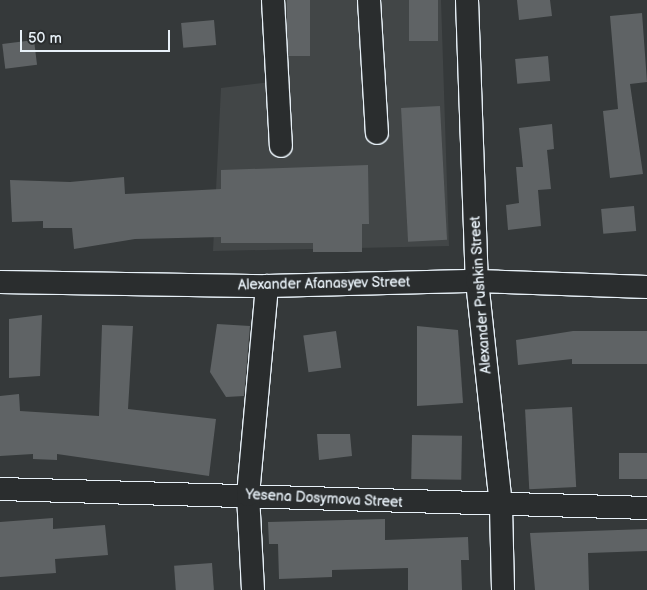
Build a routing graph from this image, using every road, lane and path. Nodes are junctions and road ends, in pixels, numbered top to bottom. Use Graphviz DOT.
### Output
graph roads {
  1 [pos="273,0"];
  2 [pos="369,0"];
  3 [pos="467,0"];
  4 [pos="377,134"];
  5 [pos="281,146"];
  6 [pos="478,281"];
  7 [pos="0,282"];
  8 [pos="267,286"];
  9 [pos="647,287"];
  10 [pos="0,489"];
  11 [pos="248,495"];
  12 [pos="501,507"];
  13 [pos="647,508"];
  14 [pos="253,590"];
  15 [pos="503,590"];
  1 -- 5 [label="street"];
  2 -- 4 [label="street"];
  3 -- 6 [label="street, Alexander Pushkin Street"];
  6 -- 8 [label="street, Alexander Afanasyev Street"];
  6 -- 9 [label="street, Alexander Afanasyev Street"];
  6 -- 12 [label="street, Alexander Pushkin Street"];
  7 -- 8 [label="street, Alexander Afanasyev Street"];
  8 -- 11 [label="street"];
  10 -- 11 [label="street, Yesena Dosymova Street"];
  11 -- 12 [label="street, Yesena Dosymova Street"];
  11 -- 14 [label="street"];
  12 -- 13 [label="street, Yesena Dosymova Street"];
  12 -- 15 [label="street, Alexander Pushkin Street"];
}
